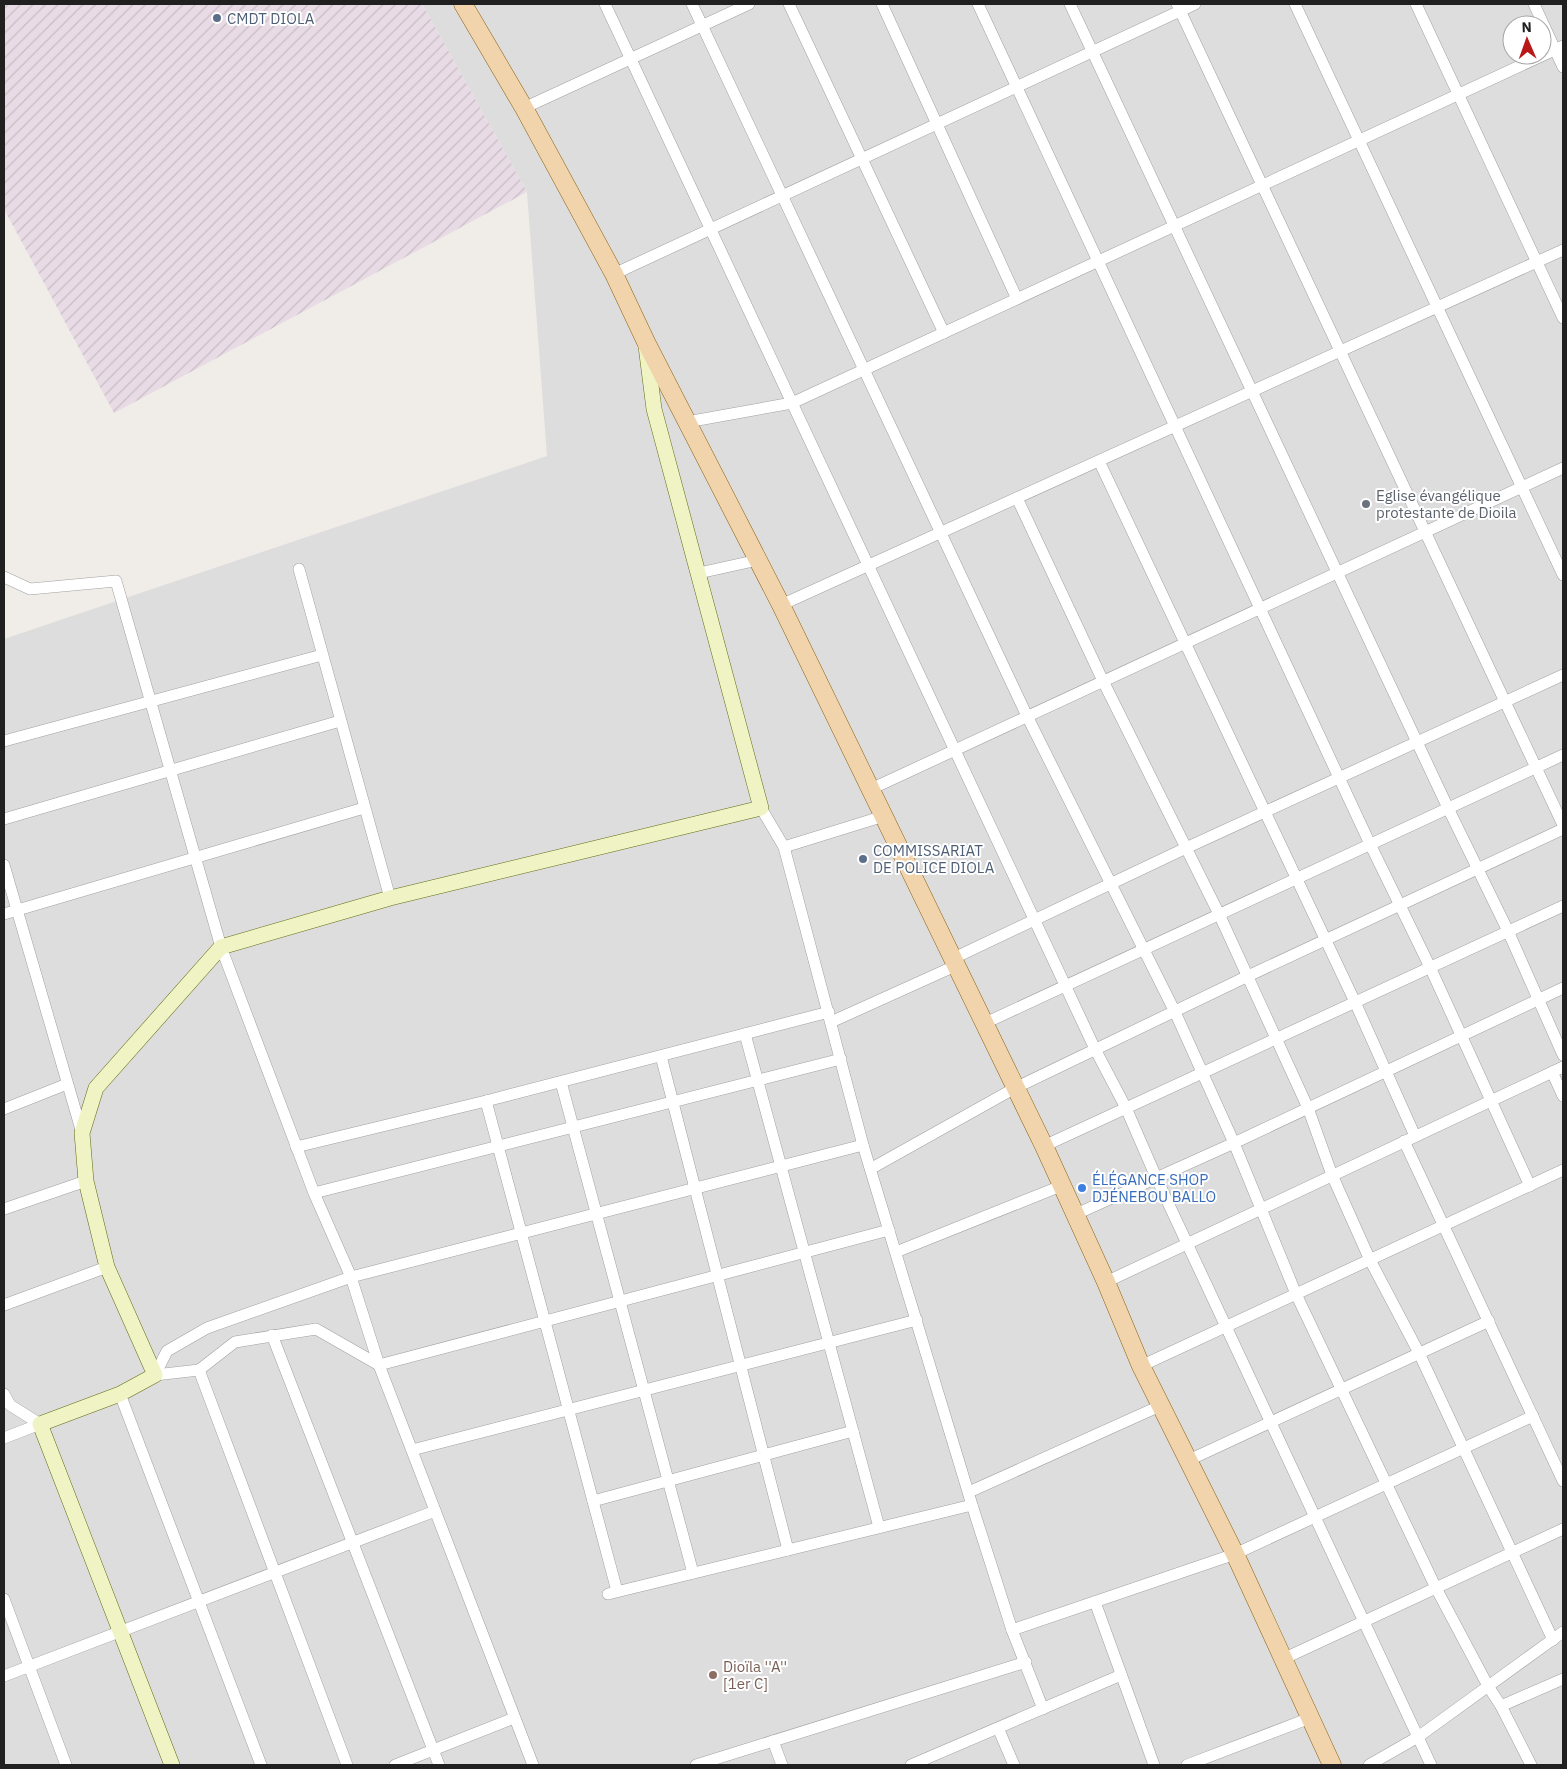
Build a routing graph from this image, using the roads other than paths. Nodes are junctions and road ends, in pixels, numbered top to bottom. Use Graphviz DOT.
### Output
graph roads {
  1 [pos="463,4"];
  2 [pos="605,4"];
  3 [pos="692,4"];
  4 [pos="749,4"];
  5 [pos="789,4"];
  6 [pos="882,4"];
  7 [pos="978,4"];
  8 [pos="1070,4"];
  9 [pos="1195,4"];
  10 [pos="1295,4"];
  11 [pos="1416,4"];
  12 [pos="1534,4"];
  13 [pos="1179,7"];
  14 [pos="702,26"];
  15 [pos="1559,48"];
  16 [pos="1092,52"];
  17 [pos="631,59"];
  18 [pos="1563,67"];
  19 [pos="1017,87"];
  20 [pos="1458,95"];
  21 [pos="524,108"];
  22 [pos="937,124"];
  23 [pos="1360,140"];
  24 [pos="862,158"];
  25 [pos="1263,185"];
  26 [pos="782,195"];
  27 [pos="1175,226"];
  28 [pos="710,229"];
  29 [pos="1563,250"];
  30 [pos="1098,262"];
  31 [pos="1537,262"];
  32 [pos="614,274"];
  33 [pos="1018,299"];
  34 [pos="1438,307"];
  35 [pos="1563,318"];
  36 [pos="944,333"];
  37 [pos="646,342"];
  38 [pos="1340,351"];
  39 [pos="864,370"];
  40 [pos="1252,391"];
  41 [pos="792,403"];
  42 [pos="686,422"];
  43 [pos="1175,426"];
  44 [pos="1099,461"];
  45 [pos="1563,468"];
  46 [pos="1522,487"];
  47 [pos="1017,498"];
  48 [pos="1425,532"];
  49 [pos="941,533"];
  50 [pos="758,560"];
  51 [pos="868,566"];
  52 [pos="299,569"];
  53 [pos="699,573"];
  54 [pos="1337,573"];
  55 [pos="1563,575"];
  56 [pos="4,577"];
  57 [pos="782,605"];
  58 [pos="1260,608"];
  59 [pos="1184,643"];
  60 [pos="322,655"];
  61 [pos="1563,675"];
  62 [pos="1103,681"];
  63 [pos="152,702"];
  64 [pos="1505,702"];
  65 [pos="1027,716"];
  66 [pos="340,721"];
  67 [pos="4,741"];
  68 [pos="1417,743"];
  69 [pos="955,750"];
  70 [pos="1563,755"];
  71 [pos="1536,767"];
  72 [pos="172,770"];
  73 [pos="1340,779"];
  74 [pos="871,789"];
  75 [pos="364,808"];
  76 [pos="761,808"];
  77 [pos="1448,808"];
  78 [pos="1264,814"];
  79 [pos="884,816"];
  80 [pos="4,819"];
  81 [pos="1563,825"];
  82 [pos="1563,829"];
  83 [pos="1370,844"];
  84 [pos="784,847"];
  85 [pos="1186,848"];
  86 [pos="196,858"];
  87 [pos="4,865"];
  88 [pos="1478,868"];
  89 [pos="1295,879"];
  90 [pos="1111,883"];
  91 [pos="390,898"];
  92 [pos="1400,906"];
  93 [pos="1563,906"];
  94 [pos="17,910"];
  95 [pos="4,914"];
  96 [pos="1219,914"];
  97 [pos="1035,920"];
  98 [pos="1508,931"];
  99 [pos="1324,940"];
  100 [pos="221,946"];
  101 [pos="1142,950"];
  102 [pos="953,962"];
  103 [pos="1430,967"];
  104 [pos="1248,976"];
  105 [pos="1065,985"];
  106 [pos="1563,988"];
  107 [pos="1538,1000"];
  108 [pos="1355,1002"];
  109 [pos="1174,1012"];
  110 [pos="830,1017"];
  111 [pos="983,1024"];
  112 [pos="745,1034"];
  113 [pos="1460,1036"];
  114 [pos="1276,1040"];
  115 [pos="1095,1049"];
  116 [pos="1563,1055"];
  117 [pos="661,1056"];
  118 [pos="841,1058"];
  119 [pos="1563,1066"];
  120 [pos="1385,1071"];
  121 [pos="1552,1072"];
  122 [pos="1202,1073"];
  123 [pos="756,1080"];
  124 [pos="561,1082"];
  125 [pos="67,1084"];
  126 [pos="1015,1088"];
  127 [pos="1563,1096"];
  128 [pos="486,1101"];
  129 [pos="1490,1101"];
  130 [pos="672,1102"];
  131 [pos="1126,1108"];
  132 [pos="1308,1108"];
  133 [pos="4,1109"];
  134 [pos="572,1127"];
  135 [pos="82,1133"];
  136 [pos="1415,1136"];
  137 [pos="1404,1142"];
  138 [pos="1234,1143"];
  139 [pos="863,1145"];
  140 [pos="498,1146"];
  141 [pos="1044,1146"];
  142 [pos="296,1147"];
  143 [pos="780,1166"];
  144 [pos="872,1168"];
  145 [pos="1563,1170"];
  146 [pos="1332,1175"];
  147 [pos="1156,1178"];
  148 [pos="86,1180"];
  149 [pos="1061,1186"];
  150 [pos="1530,1186"];
  151 [pos="694,1188"];
  152 [pos="314,1193"];
  153 [pos="1262,1208"];
  154 [pos="4,1209"];
  155 [pos="596,1213"];
  156 [pos="1074,1215"];
  157 [pos="1442,1226"];
  158 [pos="889,1230"];
  159 [pos="520,1232"];
  160 [pos="1187,1244"];
  161 [pos="896,1252"];
  162 [pos="804,1253"];
  163 [pos="1370,1260"];
  164 [pos="108,1267"];
  165 [pos="717,1276"];
  166 [pos="350,1277"];
  167 [pos="1106,1282"];
  168 [pos="1296,1294"];
  169 [pos="620,1302"];
  170 [pos="4,1305"];
  171 [pos="917,1320"];
  172 [pos="1489,1321"];
  173 [pos="545,1322"];
  174 [pos="1226,1327"];
  175 [pos="272,1335"];
  176 [pos="828,1343"];
  177 [pos="1419,1353"];
  178 [pos="379,1365"];
  179 [pos="740,1366"];
  180 [pos="1141,1366"];
  181 [pos="199,1370"];
  182 [pos="155,1375"];
  183 [pos="1343,1388"];
  184 [pos="644,1391"];
  185 [pos="4,1394"];
  186 [pos="120,1394"];
  187 [pos="1162,1405"];
  188 [pos="568,1411"];
  189 [pos="1533,1416"];
  190 [pos="1271,1422"];
  191 [pos="40,1424"];
  192 [pos="853,1431"];
  193 [pos="4,1438"];
  194 [pos="1463,1448"];
  195 [pos="412,1450"];
  196 [pos="763,1455"];
  197 [pos="1188,1460"];
  198 [pos="668,1481"];
  199 [pos="1563,1481"];
  200 [pos="1387,1484"];
  201 [pos="969,1492"];
  202 [pos="593,1502"];
  203 [pos="972,1505"];
  204 [pos="435,1511"];
  205 [pos="1315,1517"];
  206 [pos="879,1527"];
  207 [pos="1563,1529"];
  208 [pos="353,1542"];
  209 [pos="788,1550"];
  210 [pos="1512,1553"];
  211 [pos="1235,1554"];
  212 [pos="273,1573"];
  213 [pos="693,1573"];
  214 [pos="1436,1588"];
  215 [pos="4,1599"];
  216 [pos="199,1601"];
  217 [pos="1095,1602"];
  218 [pos="1364,1622"];
  219 [pos="1012,1630"];
  220 [pos="120,1631"];
  221 [pos="1560,1635"];
  222 [pos="1283,1659"];
  223 [pos="1026,1662"];
  224 [pos="29,1666"];
  225 [pos="1121,1675"];
  226 [pos="4,1676"];
  227 [pos="1563,1679"];
  228 [pos="1488,1686"];
  229 [pos="1501,1706"];
  230 [pos="1043,1709"];
  231 [pos="514,1718"];
  232 [pos="1310,1718"];
  233 [pos="998,1728"];
  234 [pos="1418,1737"];
  235 [pos="773,1741"];
  236 [pos="433,1751"];
  237 [pos="66,1765"];
  238 [pos="172,1765"];
  239 [pos="261,1765"];
  240 [pos="346,1765"];
  241 [pos="395,1765"];
  242 [pos="439,1765"];
  243 [pos="532,1765"];
  244 [pos="696,1765"];
  245 [pos="782,1765"];
  246 [pos="911,1765"];
  247 [pos="1014,1765"];
  248 [pos="1154,1765"];
  249 [pos="1187,1765"];
  250 [pos="1332,1765"];
  251 [pos="1369,1765"];
  252 [pos="1431,1765"];
  253 [pos="1531,1765"];
  1 -- 21 [label="main road"];
  2 -- 17 [label="street"];
  3 -- 14 [label="street"];
  4 -- 14 [label="street"];
  5 -- 24 [label="street"];
  6 -- 22 [label="street"];
  7 -- 19 [label="street"];
  8 -- 16 [label="street"];
  9 -- 13 [label="street"];
  10 -- 23 [label="street"];
  11 -- 20 [label="street"];
  12 -- 15 [label="street"];
  13 -- 16 [label="street"];
  13 -- 25 [label="street"];
  14 -- 17 [label="street"];
  14 -- 26 [label="street"];
  15 -- 18 [label="street"];
  15 -- 20 [label="street"];
  16 -- 19 [label="street"];
  16 -- 27 [label="street"];
  17 -- 21 [label="street"];
  17 -- 28 [label="street"];
  19 -- 22 [label="street"];
  19 -- 30 [label="street"];
  20 -- 23 [label="street"];
  20 -- 31 [label="street"];
  21 -- 32 [label="main road"];
  22 -- 24 [label="street"];
  22 -- 33 [label="street"];
  23 -- 25 [label="street"];
  23 -- 34 [label="street"];
  24 -- 26 [label="street"];
  24 -- 36 [label="street"];
  25 -- 27 [label="street"];
  25 -- 38 [label="street"];
  26 -- 28 [label="street"];
  26 -- 39 [label="street"];
  27 -- 30 [label="street"];
  27 -- 40 [label="street"];
  28 -- 32 [label="street"];
  28 -- 41 [label="street"];
  29 -- 31 [label="street"];
  30 -- 33 [label="street"];
  30 -- 43 [label="street"];
  31 -- 34 [label="street"];
  31 -- 35 [label="street"];
  32 -- 37 [label="main road"];
  33 -- 36 [label="street"];
  34 -- 38 [label="street"];
  34 -- 46 [label="street"];
  36 -- 39 [label="street"];
  37 -- 42 [label="main road"];
  37 -- 53 [label="street"];
  38 -- 40 [label="street"];
  38 -- 48 [label="street"];
  39 -- 41 [label="street"];
  39 -- 49 [label="street"];
  40 -- 43 [label="street"];
  40 -- 54 [label="street"];
  41 -- 42 [label="street"];
  41 -- 51 [label="street"];
  42 -- 50 [label="main road"];
  43 -- 44 [label="street"];
  43 -- 58 [label="street"];
  44 -- 47 [label="street"];
  44 -- 59 [label="street"];
  45 -- 46 [label="street"];
  46 -- 48 [label="street"];
  46 -- 55 [label="street"];
  47 -- 49 [label="street"];
  47 -- 62 [label="street"];
  48 -- 54 [label="street"];
  48 -- 64 [label="street"];
  49 -- 51 [label="street"];
  49 -- 65 [label="street"];
  50 -- 53 [label="street"];
  50 -- 57 [label="main road"];
  51 -- 57 [label="street"];
  51 -- 69 [label="street"];
  52 -- 60 [label="street"];
  53 -- 76 [label="street"];
  54 -- 58 [label="street"];
  54 -- 68 [label="street"];
  56 -- 63 [label="street"];
  57 -- 74 [label="main road"];
  58 -- 59 [label="street"];
  58 -- 73 [label="street"];
  59 -- 62 [label="street"];
  59 -- 78 [label="street"];
  60 -- 63 [label="street"];
  60 -- 66 [label="street"];
  61 -- 64 [label="street"];
  62 -- 65 [label="street"];
  62 -- 85 [label="street"];
  63 -- 67 [label="street"];
  63 -- 72 [label="street"];
  64 -- 68 [label="street"];
  64 -- 71 [label="street"];
  65 -- 69 [label="street"];
  65 -- 90 [label="street"];
  66 -- 72 [label="street"];
  66 -- 75 [label="street"];
  68 -- 73 [label="street"];
  68 -- 77 [label="street"];
  69 -- 74 [label="street"];
  69 -- 97 [label="street"];
  70 -- 71 [label="street"];
  71 -- 77 [label="street"];
  71 -- 81 [label="street"];
  72 -- 80 [label="street"];
  72 -- 86 [label="street"];
  73 -- 78 [label="street"];
  73 -- 83 [label="street"];
  74 -- 79 [label="main road"];
  75 -- 86 [label="street"];
  75 -- 91 [label="street"];
  76 -- 84 [label="street"];
  76 -- 91 [label="street"];
  77 -- 83 [label="street"];
  77 -- 88 [label="street"];
  78 -- 85 [label="street"];
  78 -- 89 [label="street"];
  79 -- 84 [label="street"];
  79 -- 102 [label="main road"];
  82 -- 88 [label="street"];
  83 -- 89 [label="street"];
  83 -- 92 [label="street"];
  84 -- 110 [label="street"];
  85 -- 90 [label="street"];
  85 -- 96 [label="street"];
  86 -- 94 [label="street"];
  86 -- 100 [label="street"];
  87 -- 94 [label="street"];
  88 -- 92 [label="street"];
  88 -- 98 [label="street"];
  89 -- 96 [label="street"];
  89 -- 99 [label="street"];
  90 -- 97 [label="street"];
  90 -- 101 [label="street"];
  91 -- 100 [label="street"];
  92 -- 99 [label="street"];
  92 -- 103 [label="street"];
  93 -- 98 [label="street"];
  94 -- 95 [label="street"];
  94 -- 125 [label="street"];
  96 -- 101 [label="street"];
  96 -- 104 [label="street"];
  97 -- 102 [label="street"];
  97 -- 105 [label="street"];
  98 -- 103 [label="street"];
  98 -- 107 [label="street"];
  99 -- 104 [label="street"];
  99 -- 108 [label="street"];
  100 -- 135 [label="street"];
  100 -- 142 [label="street"];
  101 -- 105 [label="street"];
  101 -- 109 [label="street"];
  102 -- 110 [label="street"];
  102 -- 111 [label="main road"];
  103 -- 108 [label="street"];
  103 -- 113 [label="street"];
  104 -- 109 [label="street"];
  104 -- 114 [label="street"];
  105 -- 111 [label="street"];
  105 -- 115 [label="street"];
  106 -- 107 [label="street"];
  107 -- 113 [label="street"];
  107 -- 116 [label="street"];
  108 -- 114 [label="street"];
  108 -- 120 [label="street"];
  109 -- 115 [label="street"];
  109 -- 122 [label="street"];
  110 -- 112 [label="street"];
  110 -- 118 [label="street"];
  111 -- 126 [label="main road"];
  112 -- 117 [label="street"];
  112 -- 123 [label="street"];
  113 -- 120 [label="street"];
  113 -- 129 [label="street"];
  114 -- 122 [label="street"];
  114 -- 132 [label="street"];
  115 -- 126 [label="street"];
  115 -- 131 [label="street"];
  117 -- 124 [label="street"];
  117 -- 130 [label="street"];
  118 -- 123 [label="street"];
  118 -- 139 [label="street"];
  119 -- 121 [label="street"];
  120 -- 132 [label="street"];
  120 -- 136 [label="street"];
  121 -- 127 [label="street"];
  121 -- 129 [label="street"];
  122 -- 131 [label="street"];
  122 -- 138 [label="street"];
  123 -- 130 [label="street"];
  123 -- 143 [label="street"];
  124 -- 128 [label="street"];
  124 -- 134 [label="street"];
  125 -- 133 [label="street"];
  125 -- 135 [label="street"];
  126 -- 141 [label="main road"];
  126 -- 144 [label="street"];
  128 -- 140 [label="street"];
  128 -- 142 [label="street"];
  129 -- 136 [label="street"];
  129 -- 150 [label="street"];
  130 -- 134 [label="street"];
  130 -- 151 [label="street"];
  131 -- 141 [label="street"];
  131 -- 147 [label="street"];
  132 -- 138 [label="street"];
  132 -- 146 [label="street"];
  134 -- 140 [label="street"];
  134 -- 155 [label="street"];
  135 -- 148 [label="street"];
  136 -- 137 [label="street"];
  137 -- 146 [label="street"];
  137 -- 157 [label="street"];
  138 -- 147 [label="street"];
  138 -- 153 [label="street"];
  139 -- 143 [label="street"];
  139 -- 144 [label="street"];
  140 -- 152 [label="street"];
  140 -- 159 [label="street"];
  141 -- 149 [label="main road"];
  142 -- 152 [label="street"];
  143 -- 151 [label="street"];
  143 -- 162 [label="street"];
  144 -- 158 [label="street"];
  145 -- 150 [label="street"];
  146 -- 153 [label="street"];
  146 -- 163 [label="street"];
  147 -- 156 [label="street"];
  147 -- 160 [label="street"];
  148 -- 154 [label="street"];
  148 -- 164 [label="street"];
  149 -- 156 [label="main road"];
  149 -- 161 [label="street"];
  150 -- 157 [label="street"];
  151 -- 155 [label="street"];
  151 -- 165 [label="street"];
  152 -- 166 [label="street"];
  153 -- 160 [label="street"];
  153 -- 168 [label="street"];
  155 -- 159 [label="street"];
  155 -- 169 [label="street"];
  156 -- 167 [label="main road"];
  157 -- 163 [label="street"];
  157 -- 172 [label="street"];
  158 -- 161 [label="street"];
  158 -- 162 [label="street"];
  159 -- 166 [label="street"];
  159 -- 173 [label="street"];
  160 -- 167 [label="street"];
  160 -- 174 [label="street"];
  161 -- 171 [label="street"];
  162 -- 165 [label="street"];
  162 -- 176 [label="street"];
  163 -- 168 [label="street"];
  163 -- 177 [label="street"];
  164 -- 170 [label="street"];
  164 -- 182 [label="street"];
  165 -- 169 [label="street"];
  165 -- 179 [label="street"];
  166 -- 178 [label="street"];
  166 -- 182 [label="street"];
  167 -- 180 [label="main road"];
  168 -- 174 [label="street"];
  168 -- 183 [label="street"];
  169 -- 173 [label="street"];
  169 -- 184 [label="street"];
  171 -- 176 [label="street"];
  171 -- 201 [label="street"];
  172 -- 177 [label="street"];
  172 -- 189 [label="street"];
  173 -- 178 [label="street"];
  173 -- 188 [label="street"];
  174 -- 180 [label="street"];
  174 -- 190 [label="street"];
  175 -- 178 [label="street"];
  175 -- 181 [label="street"];
  175 -- 208 [label="street"];
  176 -- 179 [label="street"];
  176 -- 192 [label="street"];
  177 -- 183 [label="street"];
  177 -- 194 [label="street"];
  178 -- 195 [label="street"];
  179 -- 184 [label="street"];
  179 -- 196 [label="street"];
  180 -- 187 [label="main road"];
  181 -- 182 [label="street"];
  181 -- 212 [label="street"];
  182 -- 186 [label="street"];
  183 -- 190 [label="street"];
  183 -- 200 [label="street"];
  184 -- 188 [label="street"];
  184 -- 198 [label="street"];
  185 -- 191 [label="street"];
  186 -- 191 [label="street"];
  186 -- 216 [label="street"];
  187 -- 197 [label="main road"];
  187 -- 201 [label="street"];
  188 -- 195 [label="street"];
  188 -- 202 [label="street"];
  189 -- 194 [label="street"];
  189 -- 199 [label="street"];
  190 -- 197 [label="street"];
  190 -- 205 [label="street"];
  191 -- 193 [label="street"];
  191 -- 220 [label="street"];
  192 -- 196 [label="street"];
  192 -- 206 [label="street"];
  194 -- 200 [label="street"];
  194 -- 210 [label="street"];
  195 -- 204 [label="street"];
  196 -- 198 [label="street"];
  196 -- 209 [label="street"];
  197 -- 211 [label="main road"];
  198 -- 202 [label="street"];
  198 -- 213 [label="street"];
  200 -- 205 [label="street"];
  200 -- 214 [label="street"];
  201 -- 203 [label="street"];
  202 -- 213 [label="street"];
  203 -- 206 [label="street"];
  203 -- 219 [label="street"];
  204 -- 208 [label="street"];
  204 -- 231 [label="street"];
  205 -- 211 [label="street"];
  205 -- 218 [label="street"];
  206 -- 209 [label="street"];
  207 -- 210 [label="street"];
  208 -- 212 [label="street"];
  208 -- 236 [label="street"];
  209 -- 213 [label="street"];
  210 -- 214 [label="street"];
  210 -- 221 [label="street"];
  211 -- 217 [label="street"];
  211 -- 222 [label="main road"];
  212 -- 216 [label="street"];
  212 -- 240 [label="street"];
  214 -- 218 [label="street"];
  214 -- 228 [label="street"];
  215 -- 224 [label="street"];
  216 -- 220 [label="street"];
  216 -- 239 [label="street"];
  217 -- 219 [label="street"];
  217 -- 225 [label="street"];
  218 -- 222 [label="street"];
  218 -- 234 [label="street"];
  219 -- 223 [label="street"];
  220 -- 224 [label="street"];
  220 -- 238 [label="street"];
  221 -- 228 [label="street"];
  222 -- 232 [label="main road"];
  223 -- 230 [label="street"];
  223 -- 235 [label="street"];
  224 -- 226 [label="street"];
  224 -- 237 [label="street"];
  225 -- 230 [label="street"];
  225 -- 248 [label="street"];
  227 -- 229 [label="street"];
  228 -- 229 [label="street"];
  228 -- 234 [label="street"];
  229 -- 253 [label="street"];
  230 -- 233 [label="street"];
  231 -- 236 [label="street"];
  231 -- 243 [label="street"];
  232 -- 249 [label="street"];
  232 -- 250 [label="main road"];
  233 -- 246 [label="street"];
  233 -- 247 [label="street"];
  234 -- 251 [label="street"];
  234 -- 252 [label="street"];
  235 -- 244 [label="street"];
  235 -- 245 [label="street"];
  236 -- 241 [label="street"];
  236 -- 242 [label="street"];
}
